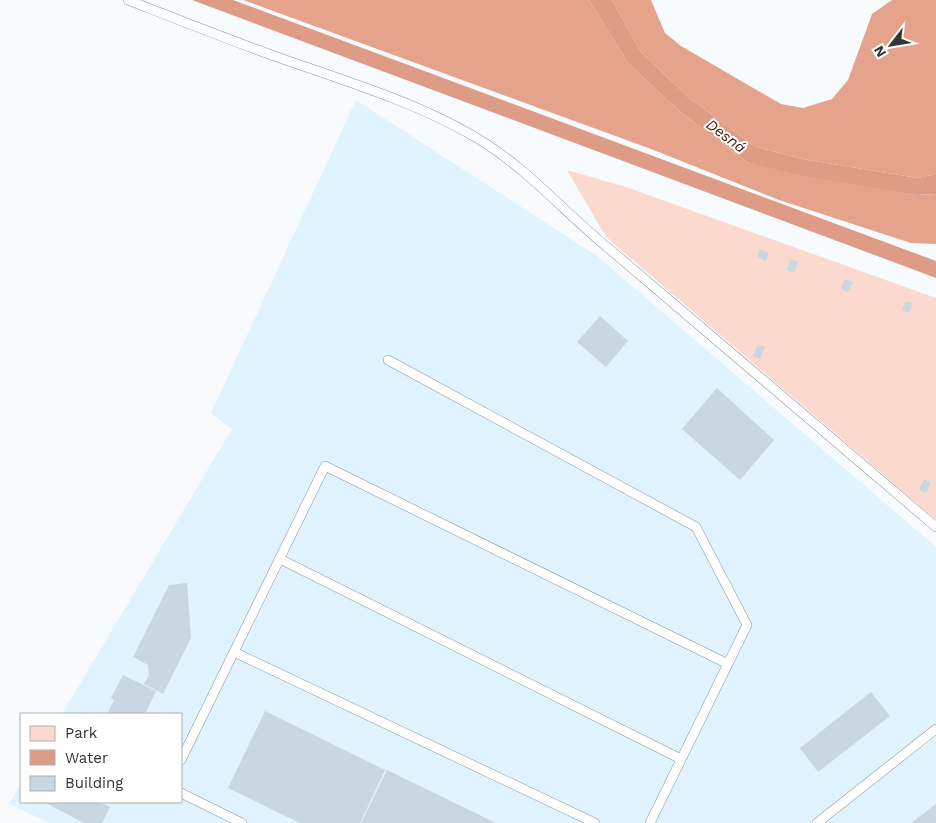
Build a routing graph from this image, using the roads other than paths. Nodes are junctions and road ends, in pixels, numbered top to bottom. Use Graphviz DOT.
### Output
graph roads {
  1 [pos="128,0"];
  2 [pos="388,360"];
  3 [pos="936,527"];
  4 [pos="280,559"];
  5 [pos="234,652"];
  6 [pos="728,664"];
  7 [pos="936,729"];
  8 [pos="182,758"];
  9 [pos="681,759"];
  10 [pos="182,793"];
  11 [pos="242,823"];
  12 [pos="595,823"];
  13 [pos="650,823"];
  14 [pos="817,823"];
  1 -- 3 [label="lane"];
  2 -- 6 [label="lane"];
  4 -- 5 [label="lane"];
  4 -- 6 [label="lane"];
  4 -- 9 [label="lane"];
  5 -- 8 [label="lane"];
  5 -- 12 [label="lane"];
  6 -- 9 [label="lane"];
  7 -- 14 [label="lane"];
  9 -- 13 [label="lane"];
  10 -- 11 [label="lane"];
}
